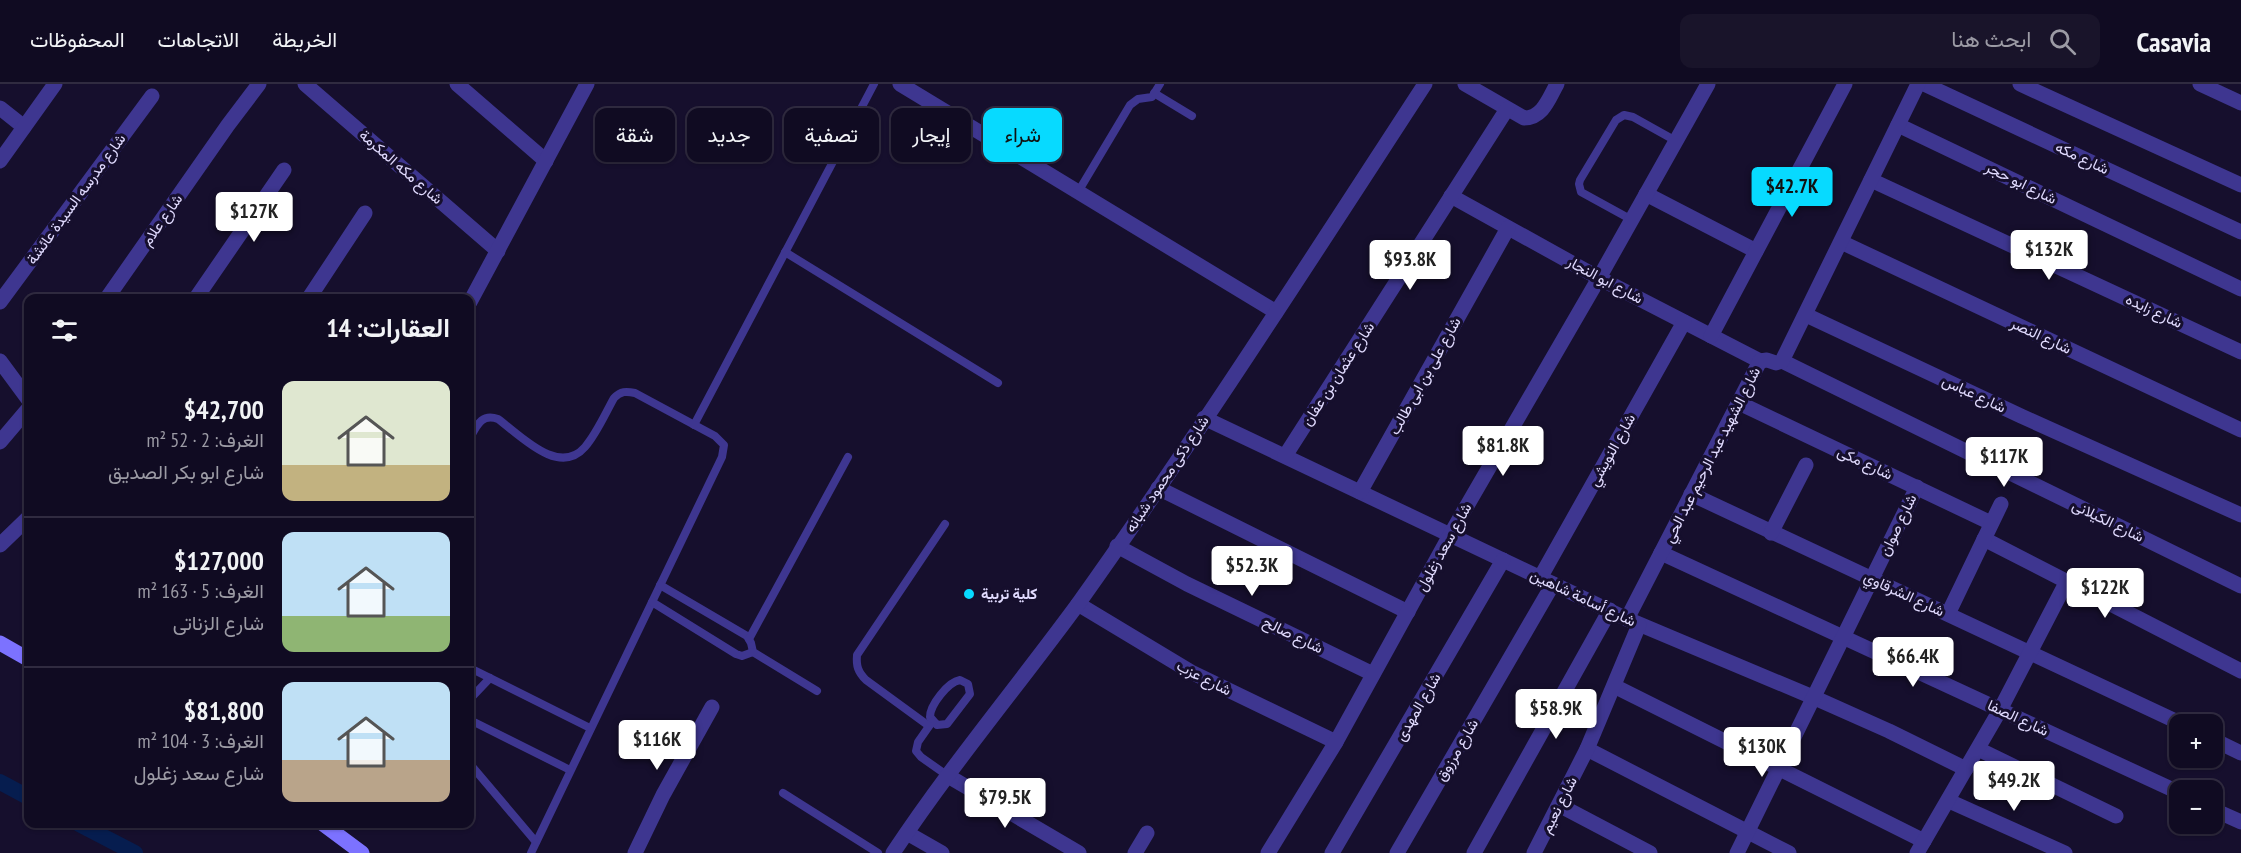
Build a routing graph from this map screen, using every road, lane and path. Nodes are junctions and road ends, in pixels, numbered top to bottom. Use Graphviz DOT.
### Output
graph roads {
  1 [pos="55,84"];
  2 [pos="260,84"];
  3 [pos="305,84"];
  4 [pos="587,84"];
  5 [pos="874,84"];
  6 [pos="900,84"];
  7 [pos="1160,84"];
  8 [pos="1425,84"];
  9 [pos="1465,84"];
  10 [pos="1557,84"];
  11 [pos="1708,84"];
  12 [pos="1845,84"];
  13 [pos="1918,84"];
  14 [pos="1924,84"];
  15 [pos="2020,84"];
  16 [pos="2200,84"];
  17 [pos="460,85"];
  18 [pos="1154,93"];
  19 [pos="152,96"];
  20 [pos="2241,103"];
  21 [pos="0,108"];
  22 [pos="1507,109"];
  23 [pos="1192,116"];
  24 [pos="1898,125"];
  25 [pos="24,127"];
  26 [pos="1676,141"];
  27 [pos="0,160"];
  28 [pos="546,161"];
  29 [pos="284,170"];
  30 [pos="1871,180"];
  31 [pos="2241,185"];
  32 [pos="1078,192"];
  33 [pos="1646,194"];
  34 [pos="1451,196"];
  35 [pos="366,213"];
  36 [pos="1632,220"];
  37 [pos="1508,228"];
  38 [pos="2241,232"];
  39 [pos="1841,242"];
  40 [pos="498,250"];
  41 [pos="1756,251"];
  42 [pos="785,252"];
  43 [pos="1599,278"];
  44 [pos="2241,289"];
  45 [pos="110,294"];
  46 [pos="199,294"];
  47 [pos="312,294"];
  48 [pos="474,295"];
  49 [pos="0,302"];
  50 [pos="1276,312"];
  51 [pos="1806,315"];
  52 [pos="1684,322"];
  53 [pos="1711,336"];
  54 [pos="2241,351"];
  55 [pos="1761,361"];
  56 [pos="1782,361"];
  57 [pos="0,362"];
  58 [pos="998,383"];
  59 [pos="24,394"];
  60 [pos="1739,403"];
  61 [pos="24,414"];
  62 [pos="1204,418"];
  63 [pos="694,425"];
  64 [pos="2241,430"];
  65 [pos="474,431"];
  66 [pos="0,442"];
  67 [pos="1285,456"];
  68 [pos="848,457"];
  69 [pos="1806,465"];
  70 [pos="1917,487"];
  71 [pos="1158,488"];
  72 [pos="1360,492"];
  73 [pos="1691,495"];
  74 [pos="2001,504"];
  75 [pos="2241,515"];
  76 [pos="24,522"];
  77 [pos="1992,523"];
  78 [pos="945,524"];
  79 [pos="1772,532"];
  80 [pos="1450,535"];
  81 [pos="1984,539"];
  82 [pos="0,546"];
  83 [pos="1117,546"];
  84 [pos="1661,553"];
  85 [pos="1503,560"];
  86 [pos="1872,580"];
  87 [pos="1546,581"];
  88 [pos="2067,581"];
  89 [pos="660,585"];
  90 [pos="2241,586"];
  91 [pos="652,602"];
  92 [pos="1078,603"];
  93 [pos="1610,610"];
  94 [pos="1408,612"];
  95 [pos="1948,614"];
  96 [pos="1633,622"];
  97 [pos="1844,638"];
  98 [pos="749,639"];
  99 [pos="0,643"];
  100 [pos="753,652"];
  101 [pos="2031,652"];
  102 [pos="24,656"];
  103 [pos="474,670"];
  104 [pos="2241,671"];
  105 [pos="1373,674"];
  106 [pos="490,678"];
  107 [pos="1614,686"];
  108 [pos="817,691"];
  109 [pos="474,695"];
  110 [pos="1815,698"];
  111 [pos="712,707"];
  112 [pos="2000,710"];
  113 [pos="2169,718"];
  114 [pos="474,722"];
  115 [pos="931,724"];
  116 [pos="591,728"];
  117 [pos="1336,742"];
  118 [pos="2223,744"];
  119 [pos="1587,749"];
  120 [pos="1978,749"];
  121 [pos="2241,753"];
  122 [pos="474,769"];
  123 [pos="1779,769"];
  124 [pos="1966,769"];
  125 [pos="570,770"];
  126 [pos="948,776"];
  127 [pos="2169,788"];
  128 [pos="783,793"];
  129 [pos="1948,801"];
  130 [pos="1559,805"];
  131 [pos="2223,814"];
  132 [pos="2116,816"];
  133 [pos="2241,822"];
  134 [pos="328,828"];
  135 [pos="1748,832"];
  136 [pos="907,833"];
  137 [pos="1147,833"];
  138 [pos="536,842"];
  139 [pos="1921,847"];
  140 [pos="1141,851"];
  141 [pos="362,853"];
  142 [pos="531,853"];
  143 [pos="635,853"];
  144 [pos="878,853"];
  145 [pos="893,853"];
  146 [pos="942,853"];
  147 [pos="1079,853"];
  148 [pos="1268,853"];
  149 [pos="1332,853"];
  150 [pos="1397,853"];
  151 [pos="1474,853"];
  152 [pos="1534,853"];
  153 [pos="1650,853"];
  154 [pos="1737,853"];
  155 [pos="1789,853"];
  156 [pos="2065,853"];
  1 -- 25 [label="street"];
  2 -- 45 [label="street, شارع علام"];
  3 -- 40 [label="street, شارع مكه المكرمة"];
  4 -- 28 [label="street"];
  5 -- 42 [label="lane"];
  6 -- 32 [label="street"];
  7 -- 18 [label="lane"];
  8 -- 50 [label="street, شارع ذكى محمود شبانه"];
  9 -- 22 [label="street"];
  10 -- 22 [label="street"];
  11 -- 26 [label="street, شارع سعد زغلول"];
  12 -- 41 [label="street"];
  13 -- 24 [label="street, شارع الشهيد عبد الرحيم عبد الحي"];
  14 -- 38 [label="street, شارع مكه"];
  15 -- 31 [label="street"];
  16 -- 20 [label="street"];
  17 -- 28 [label="street"];
  18 -- 23 [label="lane"];
  18 -- 32 [label="lane"];
  19 -- 49 [label="street, شارع مدرسه السيدة عائشة"];
  21 -- 25 [label="street"];
  22 -- 34 [label="street, شارع عثمان بن عفان"];
  24 -- 30 [label="street, شارع الشهيد عبد الرحيم عبد الحي"];
  24 -- 44 [label="street, شارع ابو حجر"];
  25 -- 27 [label="street"];
  26 -- 33 [label="street, شارع سعد زغلول"];
  26 -- 36 [label="lane"];
  28 -- 40 [label="street"];
  29 -- 46 [label="street"];
  30 -- 39 [label="street, شارع الشهيد عبد الرحيم عبد الحي"];
  30 -- 54 [label="street, شارع زايده"];
  32 -- 50 [label="street"];
  33 -- 36 [label="street, شارع سعد زغلول"];
  33 -- 41 [label="street"];
  34 -- 37 [label="street, شارع ابو النجار"];
  34 -- 67 [label="street, شارع عثمان بن عفان"];
  35 -- 47 [label="street"];
  36 -- 43 [label="street, شارع سعد زغلول"];
  37 -- 43 [label="street, شارع ابو النجار"];
  37 -- 72 [label="street, شارع على بن ابى طالب"];
  39 -- 51 [label="street, شارع الشهيد عبد الرحيم عبد الحي"];
  39 -- 64 [label="street, شارع النصر"];
  40 -- 48 [label="street"];
  41 -- 53 [label="street"];
  42 -- 58 [label="lane"];
  42 -- 63 [label="lane"];
  43 -- 52 [label="street, شارع ابو النجار"];
  43 -- 80 [label="street, شارع سعد زغلول"];
  50 -- 62 [label="street, شارع ذكى محمود شبانه"];
  51 -- 56 [label="street, شارع الشهيد عبد الرحيم عبد الحي"];
  51 -- 75 [label="street, شارع عباس"];
  52 -- 53 [label="street, شارع ابو النجار"];
  52 -- 87 [label="street, شارع النويشي"];
  53 -- 55 [label="street, شارع ابو النجار"];
  55 -- 56 [label="street, شارع الشهيد عبد الرحيم عبد الحي"];
  55 -- 60 [label="street, شارع الشهيد عبد الرحيم عبد الحي"];
  56 -- 90 [label="street, شارع الكيلانى"];
  57 -- 59 [label="street"];
  60 -- 70 [label="street, شارع مكى"];
  60 -- 73 [label="street, شارع الشهيد عبد الرحيم عبد الحي"];
  61 -- 66 [label="street"];
  62 -- 67 [label="street, شارع أسامة شاهين"];
  62 -- 71 [label="street, شارع ذكى محمود شبانه"];
  63 -- 65 [label="lane"];
  63 -- 89 [label="lane"];
  67 -- 72 [label="street, شارع أسامة شاهين"];
  68 -- 98 [label="lane"];
  69 -- 79 [label="street"];
  70 -- 77 [label="street, شارع مكى"];
  70 -- 86 [label="street, شارع صوان"];
  71 -- 83 [label="street, شارع ذكى محمود شبانه"];
  71 -- 94 [label="street"];
  72 -- 80 [label="street, شارع أسامة شاهين"];
  73 -- 79 [label="street, شارع الشرقاوي"];
  73 -- 84 [label="street, شارع الشهيد عبد الرحيم عبد الحي"];
  74 -- 77 [label="street"];
  76 -- 82 [label="street"];
  77 -- 81 [label="street"];
  78 -- 115 [label="lane"];
  79 -- 86 [label="street, شارع الشرقاوي"];
  80 -- 85 [label="street, شارع أسامة شاهين"];
  80 -- 94 [label="street, شارع سعد زغلول"];
  81 -- 88 [label="street"];
  81 -- 95 [label="street"];
  83 -- 92 [label="street, شارع ذكى محمود شبانه"];
  83 -- 105 [label="street, شارع صالح"];
  84 -- 96 [label="street, شارع الشهيد عبد الرحيم عبد الحي"];
  84 -- 97 [label="street, شارع الصفا"];
  85 -- 87 [label="street, شارع أسامة شاهين"];
  85 -- 149 [label="street, شارع المهدى"];
  86 -- 95 [label="street, شارع الشرقاوي"];
  86 -- 97 [label="street, شارع صوان"];
  87 -- 93 [label="street, شارع أسامة شاهين"];
  87 -- 150 [label="street, شارع مرزوق"];
  88 -- 101 [label="street"];
  88 -- 104 [label="street"];
  89 -- 91 [label="lane"];
  89 -- 98 [label="lane"];
  91 -- 100 [label="lane"];
  91 -- 116 [label="lane"];
  92 -- 117 [label="street, شارع عزب"];
  92 -- 126 [label="street, شارع ذكى محمود شبانه"];
  93 -- 96 [label="street, شارع أسامة شاهين"];
  93 -- 151 [label="street"];
  94 -- 105 [label="street, شارع سعد زغلول"];
  95 -- 101 [label="street, شارع الشرقاوي"];
  96 -- 107 [label="street, شارع نعيم"];
  96 -- 110 [label="street, شارع أسامة شاهين"];
  97 -- 110 [label="street, شارع صوان"];
  97 -- 112 [label="street, شارع الصفا"];
  98 -- 100 [label="lane"];
  99 -- 102 [label="main road"];
  100 -- 108 [label="lane"];
  101 -- 112 [label="street"];
  101 -- 113 [label="street, شارع الشرقاوي"];
  103 -- 106 [label="lane"];
  105 -- 117 [label="street, شارع سعد زغلول"];
  106 -- 109 [label="lane"];
  106 -- 116 [label="lane"];
  107 -- 119 [label="street, شارع نعيم"];
  107 -- 123 [label="street"];
  110 -- 123 [label="street, شارع صوان"];
  110 -- 124 [label="street, شارع أسامة شاهين"];
  111 -- 143 [label="street"];
  112 -- 120 [label="street"];
  112 -- 127 [label="street, شارع الصفا"];
  114 -- 125 [label="lane"];
  115 -- 115 [label="lane"];
  115 -- 126 [label="lane"];
  116 -- 125 [label="lane"];
  117 -- 148 [label="street, شارع سعد زغلول"];
  118 -- 121 [label="street"];
  119 -- 130 [label="street, شارع نعيم"];
  119 -- 135 [label="street"];
  120 -- 124 [label="street"];
  120 -- 132 [label="street"];
  122 -- 138 [label="lane"];
  123 -- 135 [label="street, شارع صوان"];
  123 -- 139 [label="street"];
  124 -- 129 [label="street"];
  125 -- 138 [label="lane"];
  126 -- 136 [label="street, شارع ذكى محمود شبانه"];
  126 -- 147 [label="street"];
  128 -- 144 [label="lane"];
  129 -- 139 [label="street"];
  129 -- 156 [label="street"];
  130 -- 152 [label="street, شارع نعيم"];
  130 -- 153 [label="street"];
  131 -- 133 [label="street"];
  134 -- 141 [label="main road"];
  135 -- 154 [label="street, شارع صوان"];
  135 -- 155 [label="street"];
  136 -- 145 [label="street, شارع ذكى محمود شبانه"];
  136 -- 146 [label="street"];
  137 -- 140 [label="street"];
  138 -- 142 [label="lane"];
}
